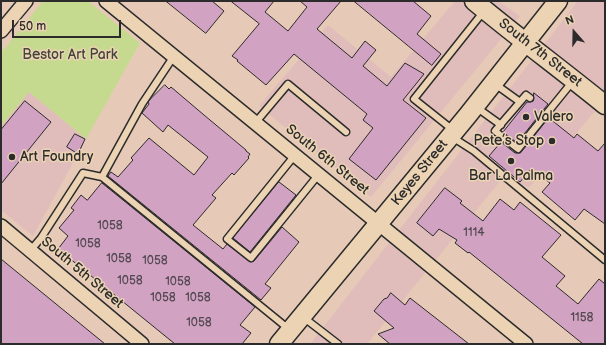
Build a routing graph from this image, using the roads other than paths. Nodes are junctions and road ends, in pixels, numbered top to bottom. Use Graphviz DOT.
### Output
graph roads {
  1 [pos="26,1"];
  2 [pos="106,1"];
  3 [pos="558,1"];
  4 [pos="480,6"];
  5 [pos="2,27"];
  6 [pos="524,42"];
  7 [pos="174,56"];
  8 [pos="574,80"];
  9 [pos="493,83"];
  10 [pos="530,98"];
  11 [pos="520,102"];
  12 [pos="605,105"];
  13 [pos="475,106"];
  14 [pos="256,122"];
  15 [pos="505,123"];
  16 [pos="346,132"];
  17 [pos="452,133"];
  18 [pos="295,155"];
  19 [pos="319,174"];
  20 [pos="102,176"];
  21 [pos="380,223"];
  22 [pos="1,226"];
  23 [pos="30,251"];
  24 [pos="605,260"];
  25 [pos="302,316"];
  26 [pos="290,330"];
  27 [pos="142,344"];
  28 [pos="279,344"];
  29 [pos="338,344"];
  30 [pos="526,344"];
  1 -- 5 [label="street"];
  2 -- 7 [label="street, South 6th Street"];
  3 -- 6 [label="main road, Keyes Street"];
  4 -- 6 [label="main road, South 7th Street"];
  4 -- 17 [label="lane"];
  6 -- 8 [label="main road, South 7th Street"];
  6 -- 9 [label="main road, Keyes Street"];
  7 -- 14 [label="street, South 6th Street"];
  7 -- 20 [label="lane"];
  8 -- 12 [label="main road, South 7th Street"];
  8 -- 15 [label="lane"];
  9 -- 11 [label="lane"];
  9 -- 13 [label="main road, Keyes Street"];
  10 -- 11 [label="lane"];
  11 -- 15 [label="lane"];
  13 -- 15 [label="lane"];
  13 -- 17 [label="main road, Keyes Street"];
  14 -- 16 [label="lane"];
  14 -- 18 [label="street, South 6th Street"];
  17 -- 21 [label="main road, Keyes Street"];
  17 -- 24 [label="lane"];
  18 -- 19 [label="street, South 6th Street"];
  18 -- 19 [label="lane"];
  19 -- 21 [label="street, South 6th Street"];
  20 -- 23 [label="lane"];
  20 -- 26 [label="lane"];
  21 -- 25 [label="main road, Keyes Street"];
  21 -- 30 [label="street, South 6th Street"];
  22 -- 23 [label="street, South 5th Street"];
  23 -- 27 [label="street, South 5th Street"];
  25 -- 26 [label="main road, Keyes Street"];
  25 -- 29 [label="lane"];
  26 -- 28 [label="main road, Keyes Street"];
}
